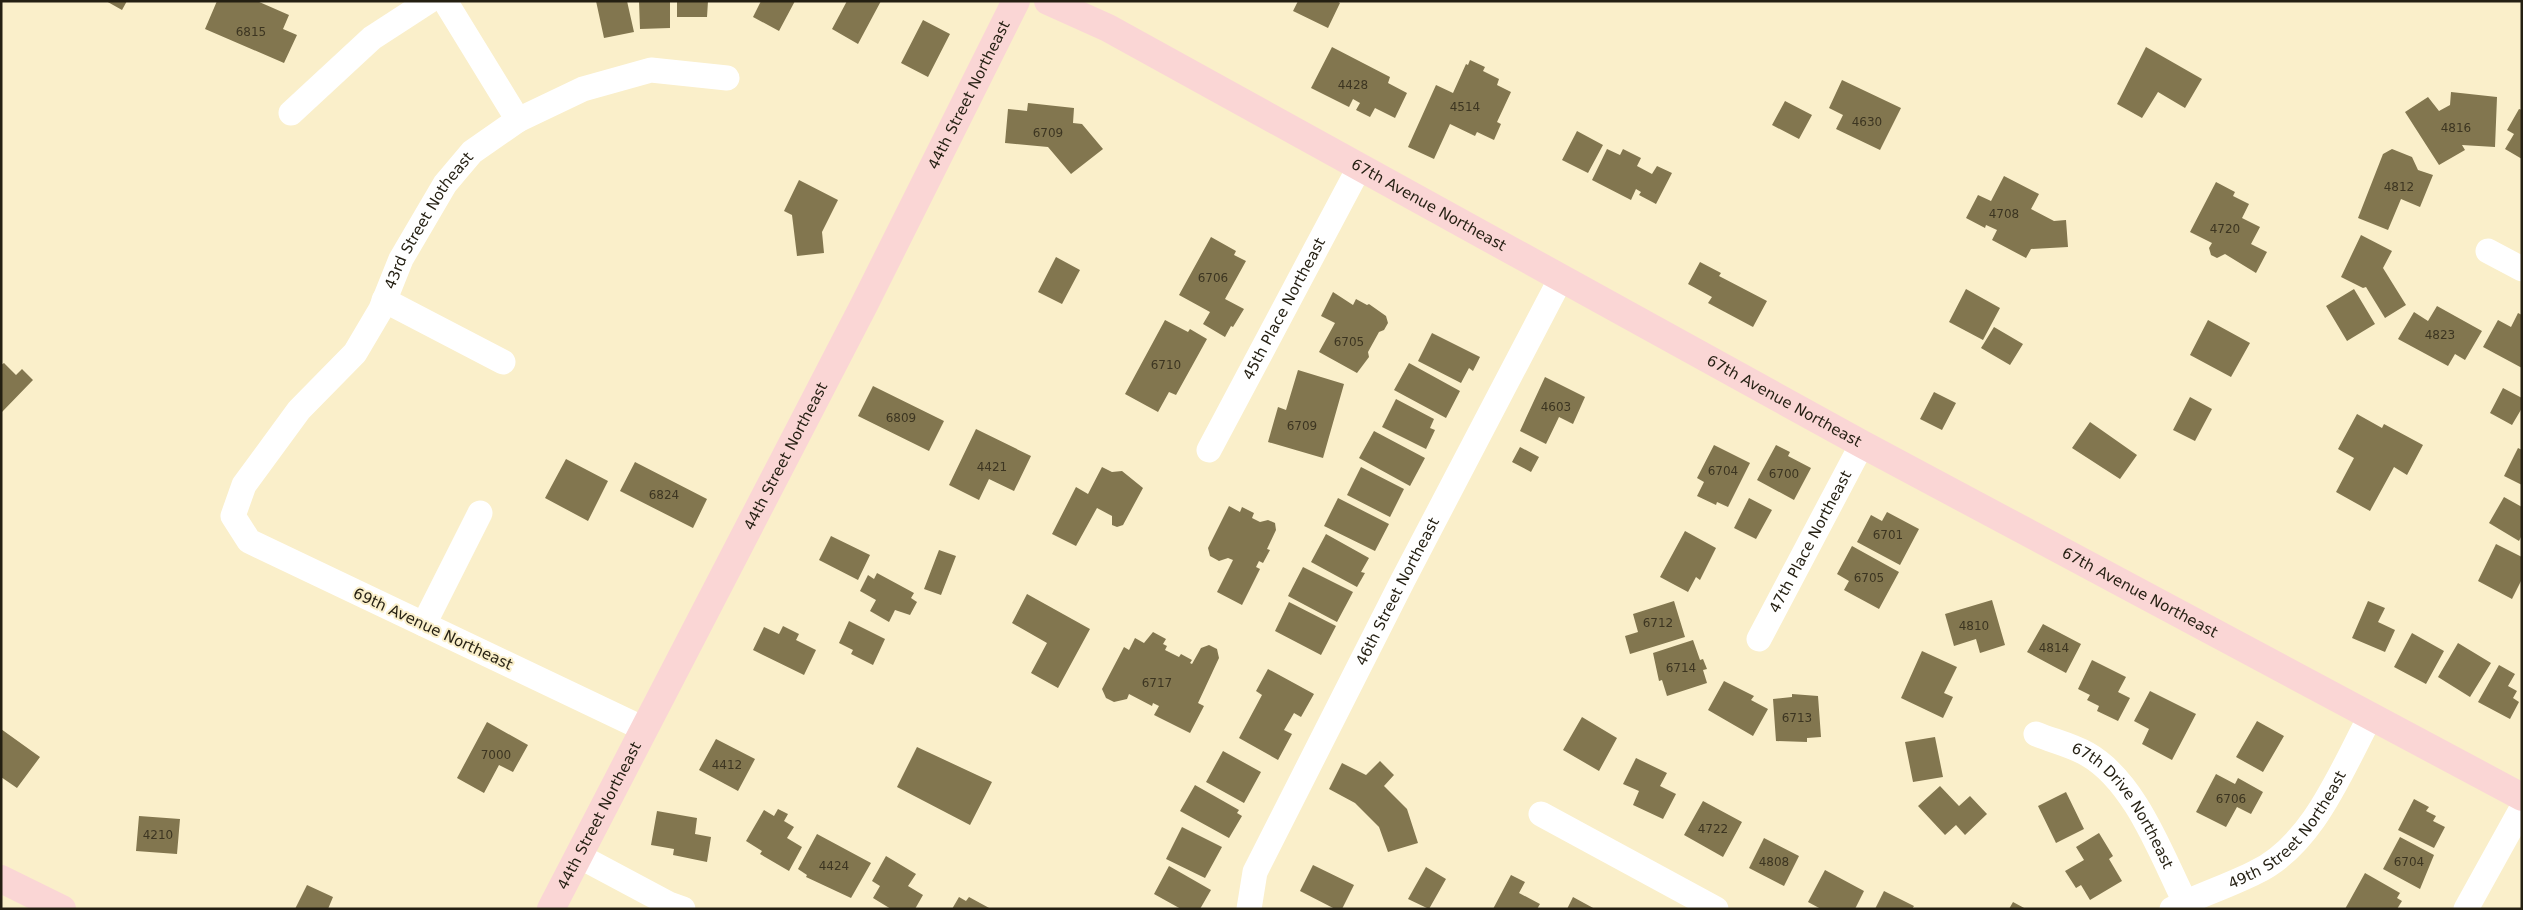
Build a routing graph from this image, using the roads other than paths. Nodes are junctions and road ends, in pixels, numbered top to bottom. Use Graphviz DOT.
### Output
graph roads {
  1 [pos="429,1"];
  2 [pos="445,1"];
  3 [pos="1016,1"];
  4 [pos="1048,1"];
  5 [pos="727,78"];
  6 [pos="291,113"];
  7 [pos="518,120"];
  8 [pos="1360,166"];
  9 [pos="2488,251"];
  10 [pos="2522,269"];
  11 [pos="1562,278"];
  12 [pos="384,300"];
  13 [pos="504,362"];
  14 [pos="1862,444"];
  15 [pos="1209,450"];
  16 [pos="480,513"];
  17 [pos="233,516"];
  18 [pos="424,624"];
  19 [pos="1760,639"];
  20 [pos="2370,716"];
  21 [pos="644,729"];
  22 [pos="2036,734"];
  23 [pos="2522,797"];
  24 [pos="2522,808"];
  25 [pos="1541,814"];
  26 [pos="579,856"];
  27 [pos="1,879"];
  28 [pos="2179,905"];
  29 [pos="62,909"];
  30 [pos="551,909"];
  31 [pos="684,909"];
  32 [pos="1249,909"];
  33 [pos="1716,909"];
  34 [pos="2466,909"];
  1 -- 6 [label="street"];
  2 -- 7 [label="street"];
  3 -- 21 [label="street, 44th Street Northeast"];
  4 -- 8 [label="street, 67th Avenue Northeast"];
  5 -- 7 [label="street, 43rd Street Notheast"];
  7 -- 12 [label="street, 43rd Street Notheast"];
  8 -- 11 [label="street, 67th Avenue Northeast"];
  8 -- 15 [label="street, 45th Place Northeast"];
  9 -- 10 [label="street"];
  11 -- 14 [label="street, 67th Avenue Northeast"];
  11 -- 32 [label="street, 46th Street Northeast"];
  12 -- 13 [label="street"];
  12 -- 17 [label="street, 43rd Street Notheast"];
  14 -- 19 [label="street, 47th Place Northeast"];
  14 -- 20 [label="street, 67th Avenue Northeast"];
  16 -- 18 [label="street"];
  17 -- 18 [label="street, 69th Avenue Northeast"];
  18 -- 21 [label="street, 69th Avenue Northeast"];
  20 -- 23 [label="street, 67th Avenue Northeast"];
  20 -- 28 [label="street, 49th Street Northeast"];
  21 -- 26 [label="street, 44th Street Northeast"];
  22 -- 28 [label="street, 67th Drive Northeast"];
  24 -- 34 [label="street"];
  25 -- 33 [label="street"];
  26 -- 30 [label="street, 44th Street Northeast"];
  26 -- 31 [label="street"];
  27 -- 29 [label="street"];
}
